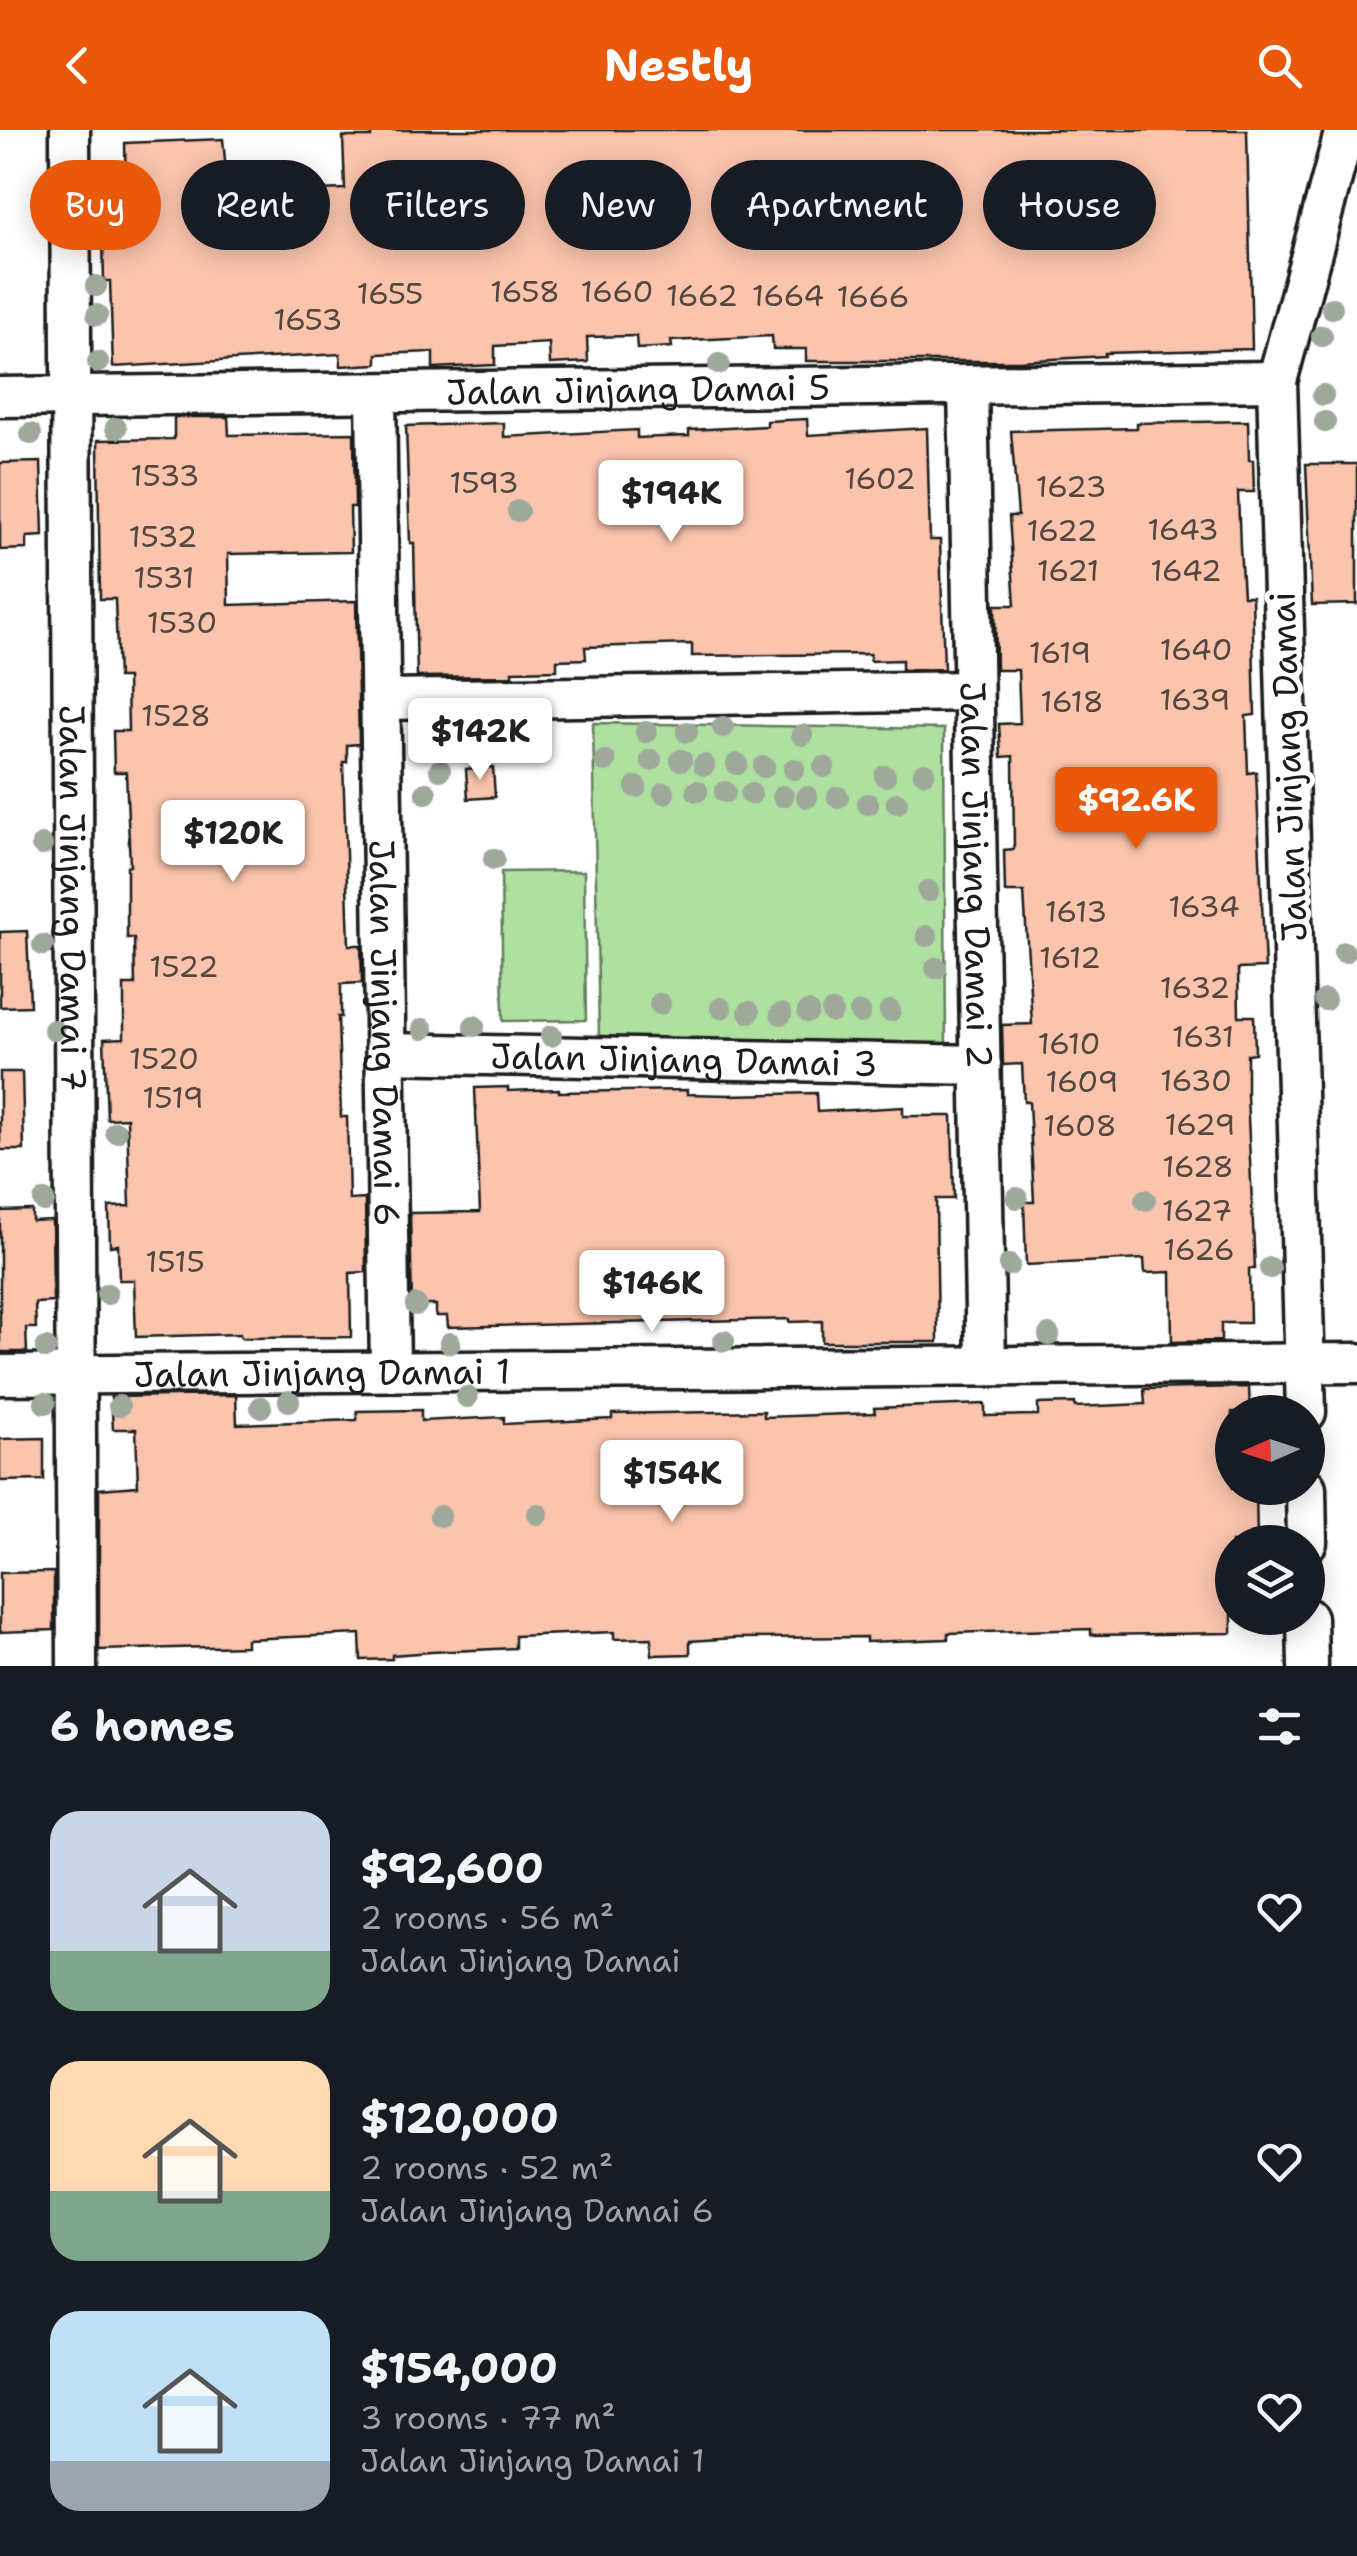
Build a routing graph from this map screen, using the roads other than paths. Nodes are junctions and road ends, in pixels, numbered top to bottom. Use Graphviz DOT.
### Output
graph roads {
  1 [pos="70,130"];
  2 [pos="1344,130"];
  3 [pos="1277,381"];
  4 [pos="968,385"];
  5 [pos="376,392"];
  6 [pos="72,396"];
  7 [pos="0,397"];
  8 [pos="973,692"];
  9 [pos="383,700"];
  10 [pos="386,1054"];
  11 [pos="981,1065"];
  12 [pos="1305,1363"];
  13 [pos="1357,1363"];
  14 [pos="986,1366"];
  15 [pos="390,1371"];
  16 [pos="0,1374"];
  17 [pos="76,1374"];
  18 [pos="1306,1395"];
  19 [pos="1307,1635"];
  20 [pos="77,1666"];
  21 [pos="1308,1666"];
  1 -- 6 [label="street, Jalan Jinjang Damai 7"];
  2 -- 3 [label="street, Jalan Jinjang Damai"];
  3 -- 4 [label="street, Jalan Jinjang Damai 5"];
  3 -- 12 [label="street, Jalan Jinjang Damai"];
  4 -- 5 [label="street, Jalan Jinjang Damai 5"];
  4 -- 8 [label="street, Jalan Jinjang Damai 2"];
  5 -- 6 [label="street, Jalan Jinjang Damai 5"];
  5 -- 9 [label="street, Jalan Jinjang Damai 6"];
  6 -- 7 [label="street, Jalan Jinjang Damai 5"];
  6 -- 17 [label="street, Jalan Jinjang Damai 7"];
  8 -- 9 [label="street"];
  8 -- 11 [label="street, Jalan Jinjang Damai 2"];
  9 -- 10 [label="street, Jalan Jinjang Damai 6"];
  10 -- 11 [label="street, Jalan Jinjang Damai 3"];
  10 -- 15 [label="street, Jalan Jinjang Damai 6"];
  11 -- 14 [label="street, Jalan Jinjang Damai 2"];
  12 -- 13 [label="street, Jalan Jinjang Damai 1"];
  12 -- 14 [label="street, Jalan Jinjang Damai 1"];
  12 -- 18 [label="street, Jalan Jinjang Damai"];
  14 -- 15 [label="street, Jalan Jinjang Damai 1"];
  15 -- 17 [label="street, Jalan Jinjang Damai 1"];
  16 -- 17 [label="street, Jalan Jinjang Damai 1"];
  17 -- 20 [label="street, Jalan Jinjang Damai 7"];
  19 -- 21 [label="street"];
}
